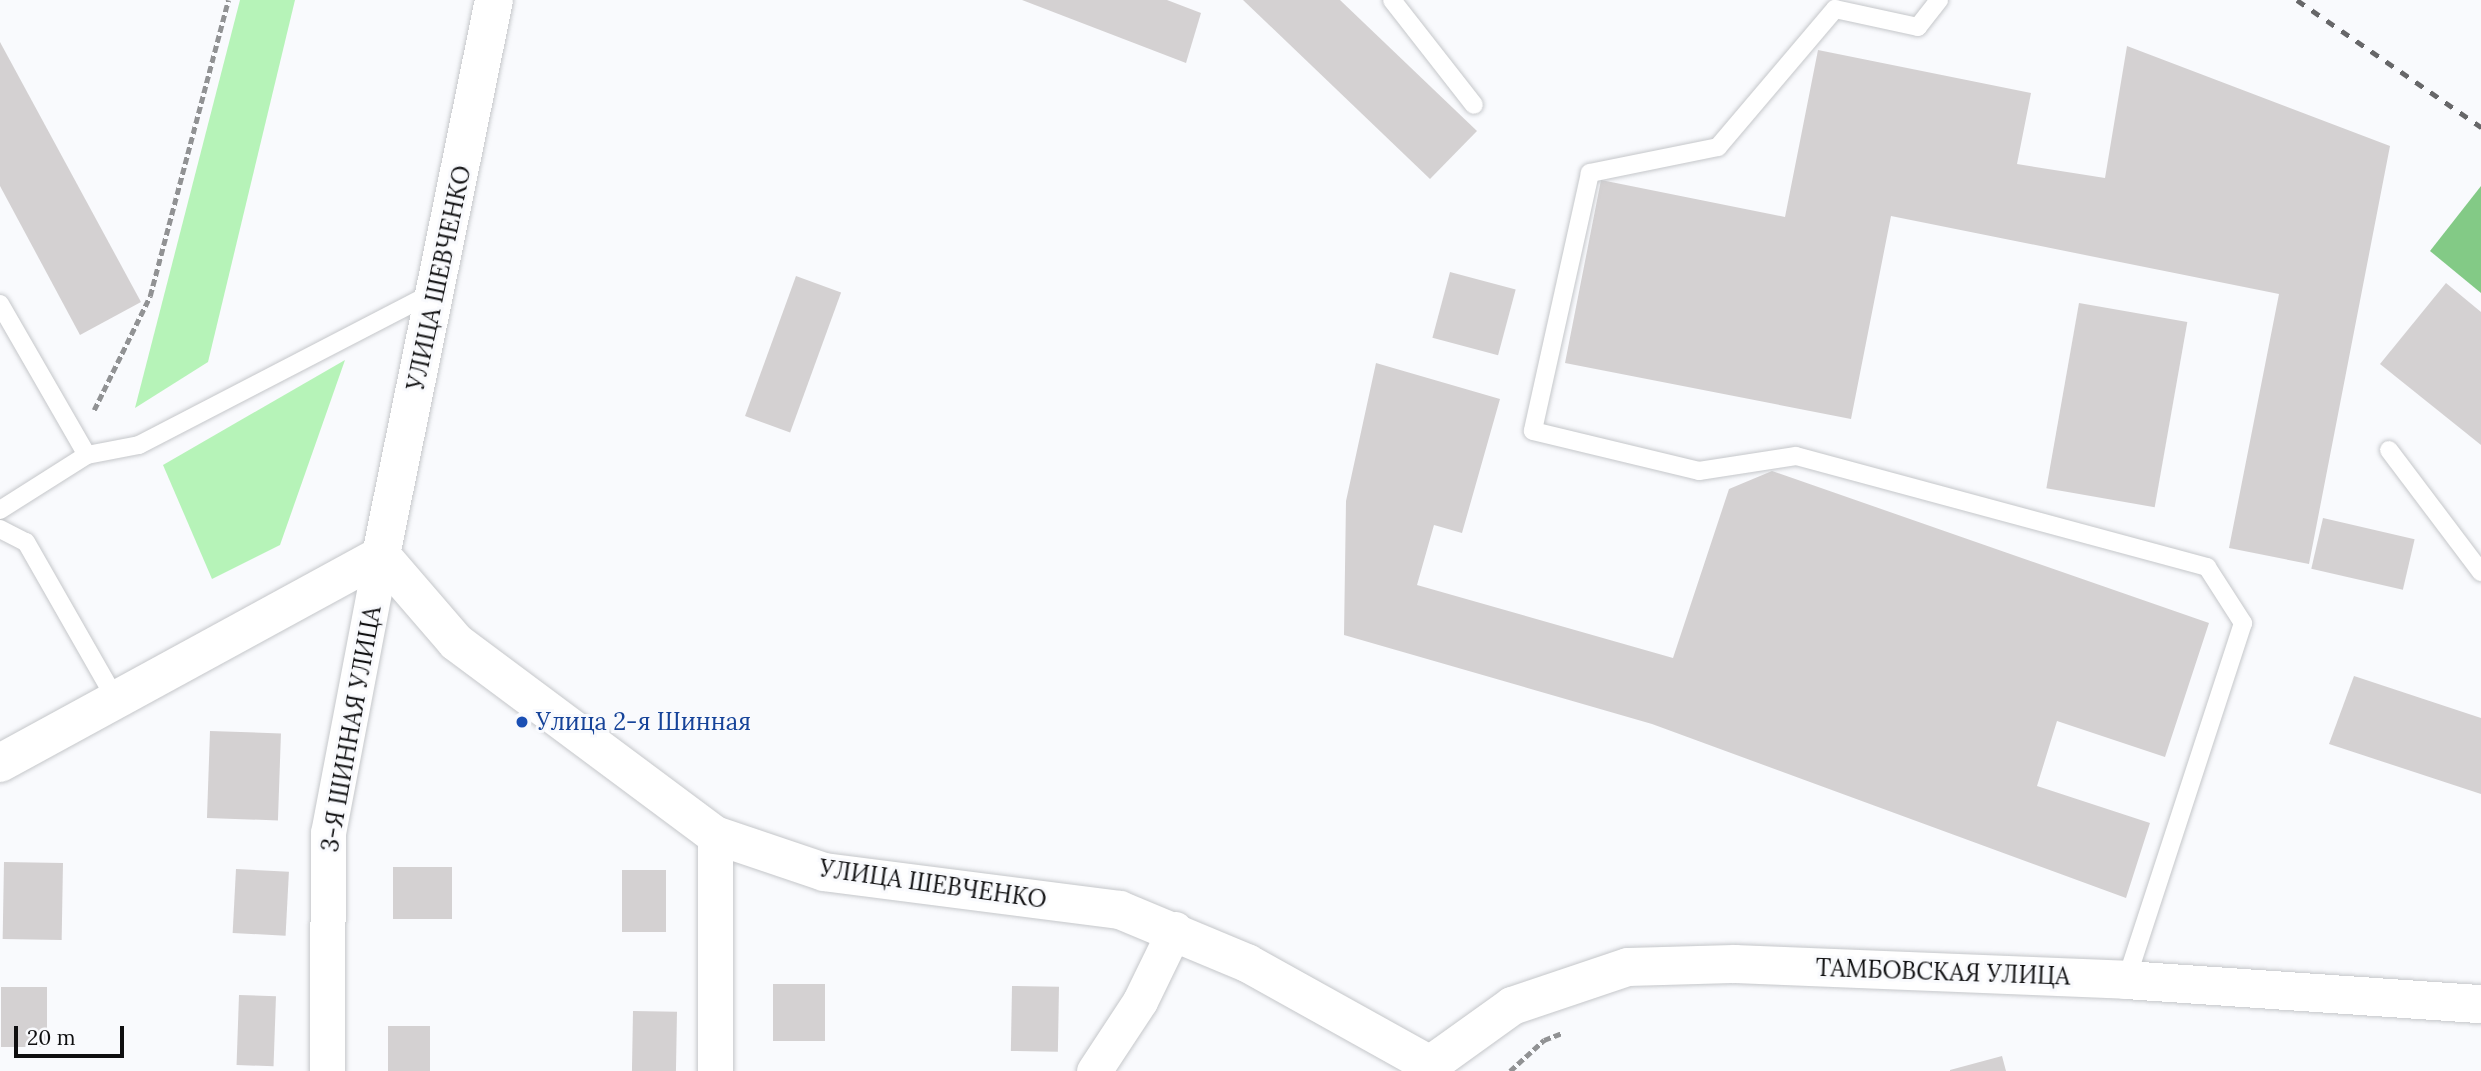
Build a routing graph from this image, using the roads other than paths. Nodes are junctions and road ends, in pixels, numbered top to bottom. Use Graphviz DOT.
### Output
graph roads {
  1 [pos="494,0"];
  2 [pos="1392,0"];
  3 [pos="1939,0"];
  4 [pos="1474,105"];
  5 [pos="437,290"];
  6 [pos="0,304"];
  7 [pos="2389,450"];
  8 [pos="87,455"];
  9 [pos="0,510"];
  10 [pos="0,529"];
  11 [pos="381,555"];
  12 [pos="2481,572"];
  13 [pos="114,695"];
  14 [pos="0,763"];
  15 [pos="715,835"];
  16 [pos="1175,929"];
  17 [pos="2126,980"];
  18 [pos="2481,1004"];
  19 [pos="1430,1068"];
  20 [pos="327,1071"];
  21 [pos="715,1071"];
  22 [pos="1094,1071"];
  1 -- 5 [label="street, УЛИЦА ШЕВЧЕНКО"];
  2 -- 4 [label="lane"];
  3 -- 17 [label="lane"];
  5 -- 8 [label="lane"];
  5 -- 11 [label="street, УЛИЦА ШЕВЧЕНКО"];
  6 -- 8 [label="lane"];
  7 -- 12 [label="lane"];
  8 -- 9 [label="lane"];
  10 -- 13 [label="lane"];
  11 -- 13 [label="street"];
  11 -- 15 [label="street, УЛИЦА ШЕВЧЕНКО"];
  11 -- 20 [label="street, 3-Я ШИННАЯ УЛИЦА"];
  13 -- 14 [label="street"];
  15 -- 16 [label="street, УЛИЦА ШЕВЧЕНКО"];
  15 -- 21 [label="street"];
  16 -- 19 [label="street, УЛИЦА ШЕВЧЕНКО"];
  16 -- 22 [label="street"];
  17 -- 18 [label="street, ТАМБОВСКАЯ УЛИЦА"];
  17 -- 19 [label="street, ТАМБОВСКАЯ УЛИЦА"];
}
